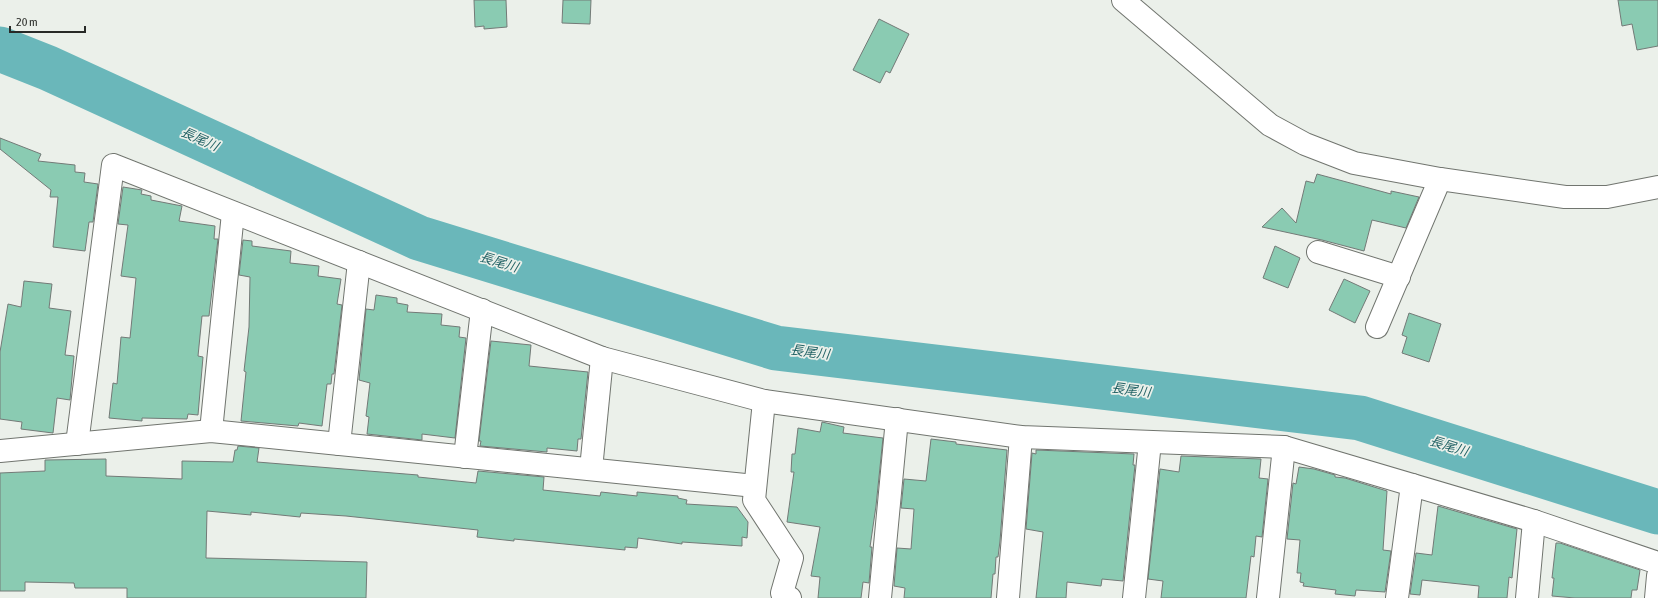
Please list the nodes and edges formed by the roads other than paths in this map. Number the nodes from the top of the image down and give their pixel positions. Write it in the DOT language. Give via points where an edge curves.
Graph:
graph roads {
  1 [pos="1123,0"];
  2 [pos="1440,179"];
  3 [pos="1658,187"];
  4 [pos="233,212"];
  5 [pos="1318,252"];
  6 [pos="359,262"];
  7 [pos="1399,277"];
  8 [pos="482,310"];
  9 [pos="1377,327"];
  10 [pos="602,358"];
  11 [pos="764,401"];
  12 [pos="897,419"];
  13 [pos="211,431"];
  14 [pos="1021,437"];
  15 [pos="1150,442"];
  16 [pos="77,444"];
  17 [pos="340,444"];
  18 [pos="1284,447"];
  19 [pos="0,451"];
  20 [pos="465,457"];
  21 [pos="591,469"];
  22 [pos="1412,485"];
  23 [pos="755,486"];
  24 [pos="1534,521"];
  25 [pos="1658,563"];
  26 [pos="1658,576"];
  27 [pos="784,596"];
  28 [pos="880,598"];
  29 [pos="1008,598"];
  30 [pos="1134,598"];
  31 [pos="1268,598"];
  32 [pos="1397,598"];
  33 [pos="1526,598"];
  34 [pos="1656,598"];
  1 -- 2 [label="street" via="1270,124 1305,144 1354,163"];
  2 -- 3 [label="street" via="1565,197 1608,197"];
  2 -- 7 [label="street"];
  4 -- 6 [label="street"];
  4 -- 13 [label="street"];
  4 -- 16 [label="street" via="113,165"];
  5 -- 7 [label="street"];
  6 -- 8 [label="street"];
  6 -- 17 [label="street"];
  7 -- 9 [label="street"];
  8 -- 10 [label="street"];
  8 -- 20 [label="street"];
  10 -- 11 [label="street"];
  10 -- 21 [label="street"];
  11 -- 12 [label="street"];
  11 -- 23 [label="street"];
  12 -- 14 [label="street"];
  12 -- 28 [label="street"];
  13 -- 16 [label="street"];
  13 -- 17 [label="street"];
  14 -- 15 [label="street"];
  14 -- 29 [label="street"];
  15 -- 18 [label="street"];
  15 -- 30 [label="street"];
  16 -- 19 [label="street"];
  17 -- 20 [label="street"];
  18 -- 22 [label="street"];
  18 -- 31 [label="street"];
  20 -- 21 [label="street"];
  21 -- 23 [label="street"];
  22 -- 24 [label="street"];
  22 -- 32 [label="street"];
  23 -- 27 [label="street" via="754,500 792,558"];
  24 -- 25 [label="street"];
  24 -- 33 [label="street"];
  26 -- 34 [label="street"];
}
